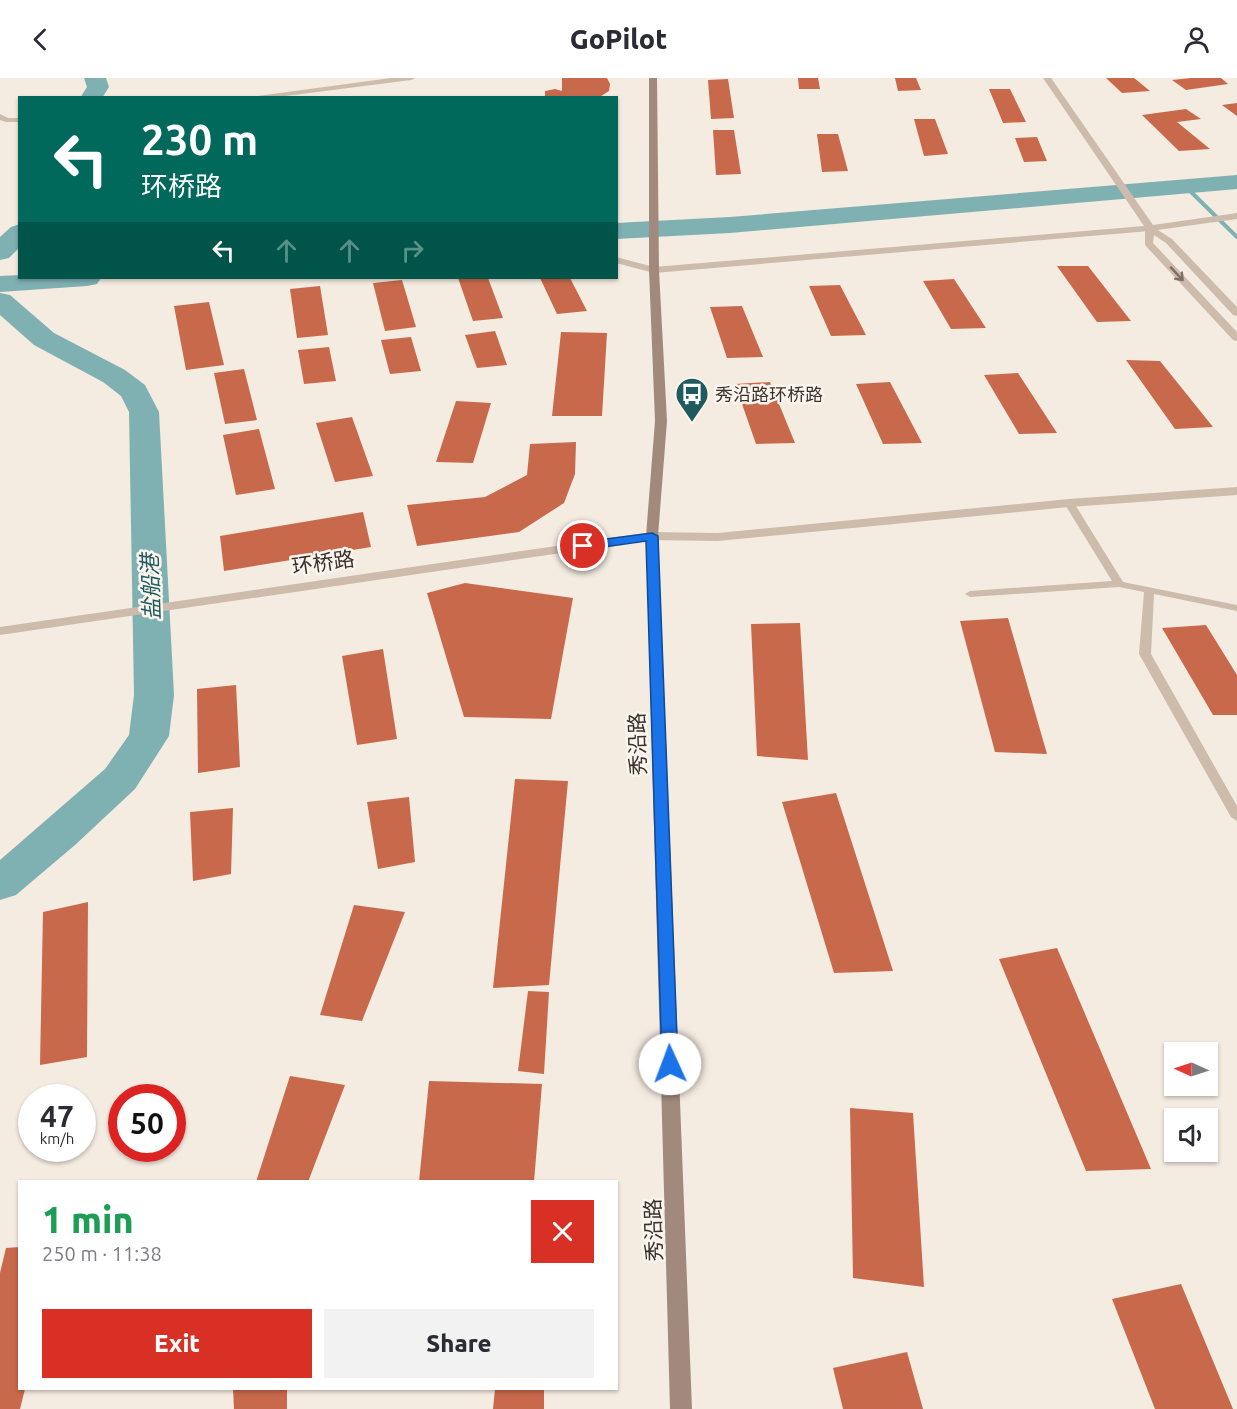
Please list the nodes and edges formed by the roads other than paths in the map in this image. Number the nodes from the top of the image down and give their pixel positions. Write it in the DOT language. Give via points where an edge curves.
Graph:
graph roads {
  1 [pos="344,78"];
  2 [pos="411,78"];
  3 [pos="653,78"];
  4 [pos="1047,78"];
  5 [pos="352,89"];
  6 [pos="270,96"];
  7 [pos="0,116"];
  8 [pos="18,120"];
  9 [pos="1237,216"];
  10 [pos="1150,228"];
  11 [pos="618,261"];
  12 [pos="654,270"];
  13 [pos="1237,313"];
  14 [pos="1237,338"];
  15 [pos="1237,491"];
  16 [pos="1069,503"];
  17 [pos="652,536"];
  18 [pos="1119,584"];
  19 [pos="1149,591"];
  20 [pos="970,594"];
  21 [pos="1237,608"];
  22 [pos="0,631"];
  23 [pos="1237,816"];
  24 [pos="681,1409"];
  1 -- 5 [label="street"];
  2 -- 5 [label="street"];
  3 -- 12 [label="main road, 秀沿路"];
  4 -- 10 [label="street"];
  5 -- 6 [label="street"];
  7 -- 8 [label="street"];
  9 -- 10 [label="street"];
  10 -- 12 [label="street"];
  10 -- 13 [label="street" via="1168,241"];
  10 -- 14 [label="street, one-way" via="1148,243"];
  11 -- 12 [label="street"];
  12 -- 17 [label="main road, 秀沿路" via="661,421"];
  15 -- 16 [label="street, 环桥路"];
  16 -- 17 [label="street, 环桥路" via="718,537"];
  16 -- 18 [label="lane"];
  17 -- 22 [label="street, 环桥路"];
  17 -- 24 [label="main road, 秀沿路"];
  18 -- 19 [label="lane"];
  18 -- 20 [label="lane"];
  19 -- 21 [label="lane"];
  19 -- 23 [label="lane" via="1145,654"];
}
